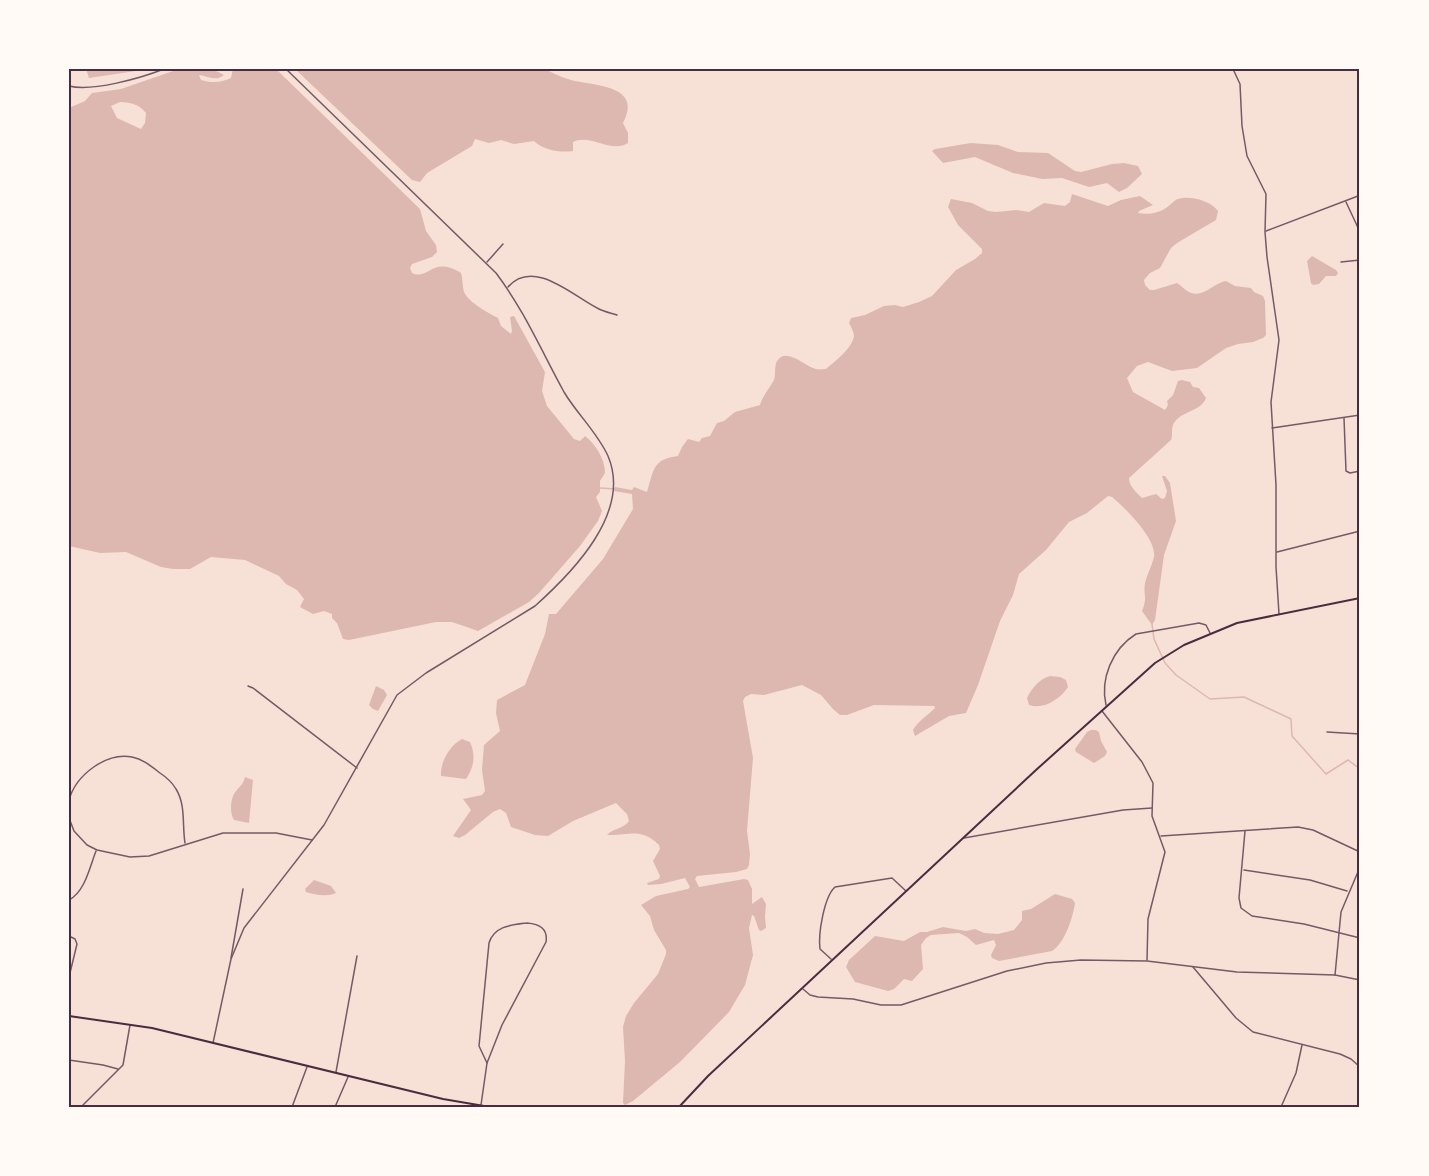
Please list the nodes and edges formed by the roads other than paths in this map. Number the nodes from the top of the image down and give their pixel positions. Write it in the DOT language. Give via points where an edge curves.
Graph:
graph roads {
  1 [pos="164,69"];
  2 [pos="286,69"];
  3 [pos="1233,69"];
  4 [pos="69,86"];
  5 [pos="1358,196"];
  6 [pos="1346,201"];
  7 [pos="1265,232"];
  8 [pos="1360,232"];
  9 [pos="503,244"];
  10 [pos="1360,260"];
  11 [pos="1341,262"];
  12 [pos="486,263"];
  13 [pos="507,288"];
  14 [pos="617,315"];
  15 [pos="1360,414"];
  16 [pos="1344,417"];
  17 [pos="1272,428"];
  18 [pos="1360,471"];
  19 [pos="1360,531"];
  20 [pos="1276,552"];
  21 [pos="1360,598"];
  22 [pos="1279,615"];
  23 [pos="1210,633"];
  24 [pos="248,686"];
  25 [pos="1106,706"];
  26 [pos="1101,710"];
  27 [pos="1327,732"];
  28 [pos="1360,734"];
  29 [pos="357,768"];
  30 [pos="69,800"];
  31 [pos="1152,808"];
  32 [pos="69,818"];
  33 [pos="1245,830"];
  34 [pos="1160,836"];
  35 [pos="963,838"];
  36 [pos="313,840"];
  37 [pos="185,844"];
  38 [pos="96,850"];
  39 [pos="1360,852"];
  40 [pos="1360,867"];
  41 [pos="1243,870"];
  42 [pos="243,889"];
  43 [pos="907,891"];
  44 [pos="1348,892"];
  45 [pos="69,900"];
  46 [pos="1339,933"];
  47 [pos="69,936"];
  48 [pos="1360,938"];
  49 [pos="357,956"];
  50 [pos="231,959"];
  51 [pos="832,961"];
  52 [pos="1147,961"];
  53 [pos="1192,965"];
  54 [pos="1335,975"];
  55 [pos="69,977"];
  56 [pos="1360,980"];
  57 [pos="802,988"];
  58 [pos="69,1016"];
  59 [pos="130,1024"];
  60 [pos="213,1044"];
  61 [pos="1302,1044"];
  62 [pos="69,1060"];
  63 [pos="487,1063"];
  64 [pos="307,1066"];
  65 [pos="1360,1067"];
  66 [pos="118,1070"];
  67 [pos="336,1073"];
  68 [pos="348,1076"];
  69 [pos="83,1105"];
  70 [pos="474,1106"];
  71 [pos="481,1106"];
  72 [pos="292,1107"];
  73 [pos="335,1107"];
  74 [pos="490,1107"];
  75 [pos="680,1107"];
  76 [pos="1281,1107"];
  1 -- 4 [label="street" via="107,84"];
  2 -- 12 [label="street"];
  3 -- 7 [label="street" via="1240,84 1242,126 1251,167 1266,195"];
  5 -- 6 [label="street"];
  6 -- 7 [label="street"];
  6 -- 8 [label="street"];
  7 -- 17 [label="street" via="1280,345 1272,387"];
  9 -- 12 [label="street"];
  10 -- 11 [label="street"];
  12 -- 13 [label="street"];
  13 -- 14 [label="street" via="518,280 544,278"];
  13 -- 29 [label="street" via="568,398 603,447 614,486 610,508 585,552 535,606 397,695"];
  15 -- 16 [label="street"];
  16 -- 17 [label="street"];
  16 -- 18 [label="street" via="1347,472"];
  17 -- 20 [label="street"];
  19 -- 20 [label="street"];
  20 -- 22 [label="street"];
  21 -- 22 [label="main road"];
  22 -- 23 [label="main road"];
  23 -- 25 [label="main road" via="1165,656"];
  23 -- 25 [label="street" via="1206,625 1199,623 1131,637 1110,663 1104,683"];
  24 -- 29 [label="street"];
  25 -- 26 [label="main road"];
  26 -- 31 [label="street" via="1150,775 1154,788"];
  26 -- 35 [label="main road"];
  27 -- 28 [label="street"];
  29 -- 36 [label="street"];
  30 -- 37 [label="street" via="76,784 98,764 120,756 138,758 170,780 177,790 183,807"];
  31 -- 34 [label="street"];
  31 -- 35 [label="street"];
  32 -- 38 [label="street" via="78,836"];
  33 -- 34 [label="street"];
  33 -- 39 [label="street" via="1306,828"];
  33 -- 41 [label="street"];
  34 -- 52 [label="street" via="1165,856 1148,919"];
  35 -- 43 [label="main road"];
  36 -- 37 [label="street" via="276,833 228,833"];
  36 -- 50 [label="street" via="250,918"];
  37 -- 38 [label="street" via="140,857"];
  38 -- 45 [label="street" via="80,890"];
  40 -- 44 [label="street"];
  41 -- 44 [label="street" via="1310,880"];
  41 -- 46 [label="street" via="1239,903 1248,914"];
  42 -- 50 [label="street"];
  43 -- 51 [label="main road"];
  43 -- 51 [label="street" via="892,878 835,887 827,900 820,946"];
  44 -- 46 [label="street"];
  46 -- 48 [label="street"];
  46 -- 54 [label="street"];
  47 -- 55 [label="street" via="77,944"];
  49 -- 67 [label="street"];
  50 -- 60 [label="street"];
  51 -- 57 [label="main road"];
  52 -- 53 [label="street"];
  52 -- 57 [label="street" via="1046,963 1007,971 901,1005 818,997"];
  53 -- 54 [label="street" via="1256,973"];
  53 -- 61 [label="street" via="1247,1029"];
  54 -- 56 [label="street"];
  57 -- 75 [label="main road"];
  58 -- 59 [label="main road"];
  59 -- 60 [label="main road"];
  59 -- 66 [label="street" via="125,1059"];
  60 -- 64 [label="main road"];
  61 -- 65 [label="street" via="1340,1053"];
  61 -- 76 [label="street" via="1296,1073"];
  62 -- 66 [label="street"];
  63 -- 63 [label="street" via="502,1025 546,942 546,932 538,924 506,927 491,938 480,1046"];
  63 -- 71 [label="street"];
  64 -- 67 [label="main road"];
  64 -- 72 [label="street"];
  66 -- 69 [label="street"];
  67 -- 68 [label="main road"];
  68 -- 70 [label="main road"];
  68 -- 73 [label="street"];
  70 -- 71 [label="main road"];
  71 -- 74 [label="main road"];
}
